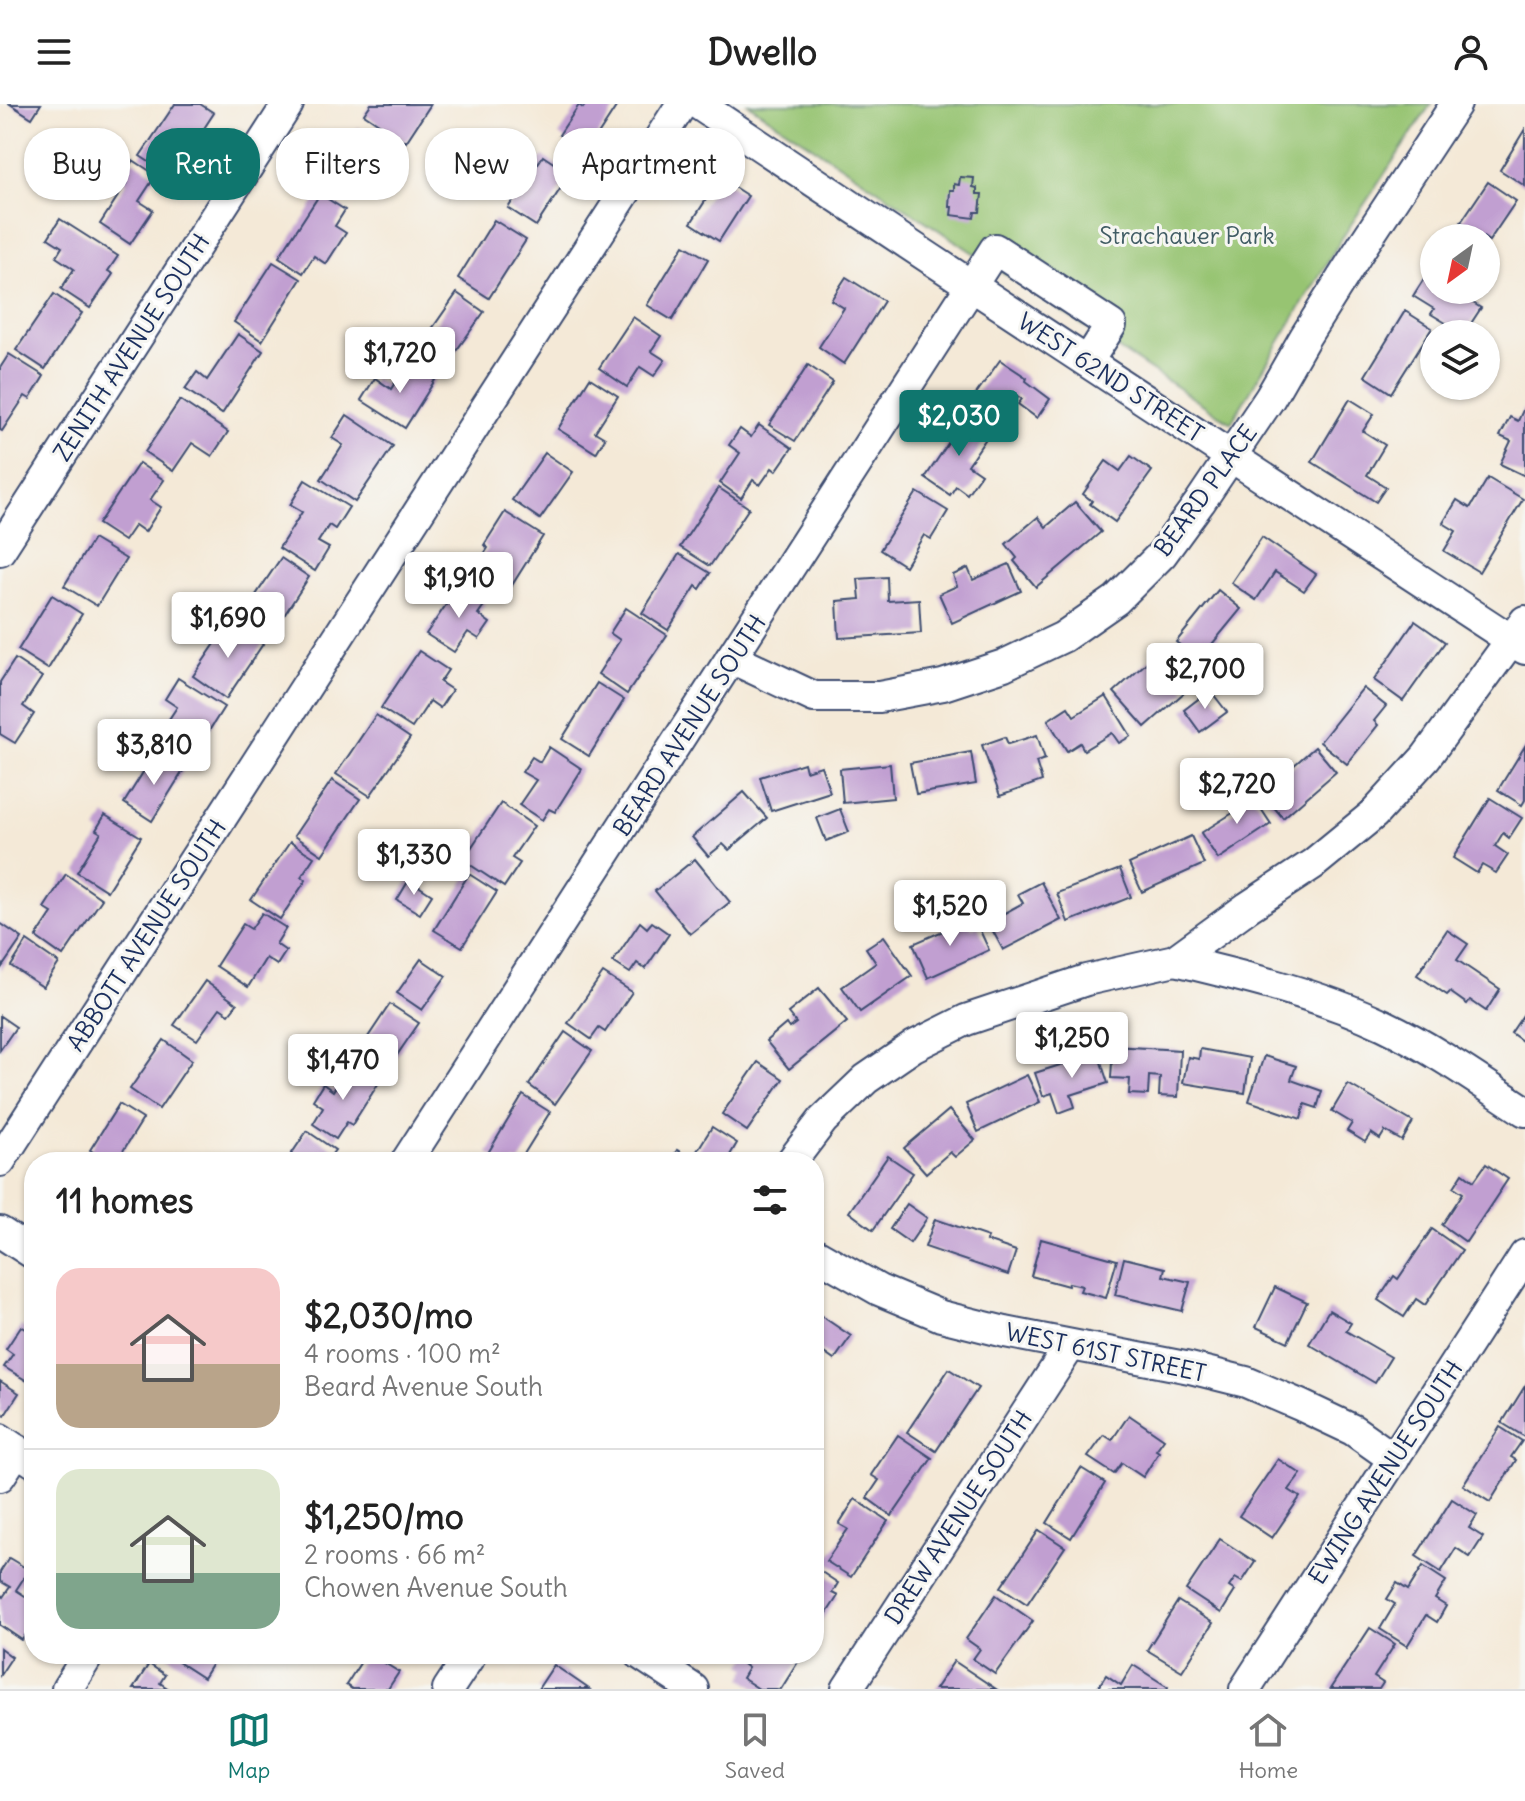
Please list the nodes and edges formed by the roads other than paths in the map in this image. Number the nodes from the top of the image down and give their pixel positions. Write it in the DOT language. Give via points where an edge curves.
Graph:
graph roads {
  1 [pos="288,104"];
  2 [pos="682,104"];
  3 [pos="698,104"];
  4 [pos="1456,104"];
  5 [pos="971,287"];
  6 [pos="1088,361"];
  7 [pos="1231,455"];
  8 [pos="0,550"];
  9 [pos="1520,637"];
  10 [pos="731,658"];
  11 [pos="1175,960"];
  12 [pos="1525,1111"];
  13 [pos="412,1152"];
  14 [pos="799,1152"];
  15 [pos="0,1161"];
  16 [pos="0,1232"];
  17 [pos="24,1248"];
  18 [pos="1525,1255"];
  19 [pos="824,1259"];
  20 [pos="1070,1346"];
  21 [pos="17,1451"];
  22 [pos="1394,1459"];
  23 [pos="0,1476"];
  24 [pos="83,1664"];
  25 [pos="464,1664"];
  26 [pos="655,1664"];
  27 [pos="67,1689"];
  28 [pos="448,1689"];
  29 [pos="693,1689"];
  30 [pos="847,1689"];
  31 [pos="1245,1689"];
  1 -- 8 [label="street, ZENITH AVENUE SOUTH"];
  2 -- 15 [label="street, ABBOTT AVENUE SOUTH"];
  3 -- 5 [label="street, WEST 62ND STREET"];
  4 -- 7 [label="street, BEARD PLACE"];
  5 -- 6 [label="street, WEST 62ND STREET"];
  5 -- 6 [label="street, BEARD AVENUE SOUTH" via="995,249 1111,325"];
  5 -- 10 [label="street, BEARD AVENUE SOUTH"];
  6 -- 7 [label="street, WEST 62ND STREET"];
  7 -- 9 [label="street, WEST 62ND STREET"];
  7 -- 10 [label="street, BEARD PLACE" via="1162,554 1116,600 1063,637 1004,665 943,685 879,697 814,697"];
  9 -- 11 [label="street" via="1374,814 1313,864"];
  10 -- 13 [label="street, BEARD AVENUE SOUTH"];
  11 -- 12 [label="street" via="1324,1001 1385,1025"];
  11 -- 14 [label="street" via="1086,980 966,1020 914,1046 866,1079"];
  16 -- 17 [label="street"];
  18 -- 22 [label="street, EWING AVENUE SOUTH"];
  19 -- 20 [label="street, WEST 61ST STREET" via="941,1316"];
  20 -- 22 [label="street, WEST 61ST STREET" via="1246,1382 1353,1430"];
  20 -- 30 [label="street, DREW AVENUE SOUTH"];
  21 -- 23 [label="street"];
  22 -- 31 [label="street, EWING AVENUE SOUTH"];
  24 -- 27 [label="street"];
  25 -- 28 [label="street"];
  26 -- 29 [label="street"];
}
